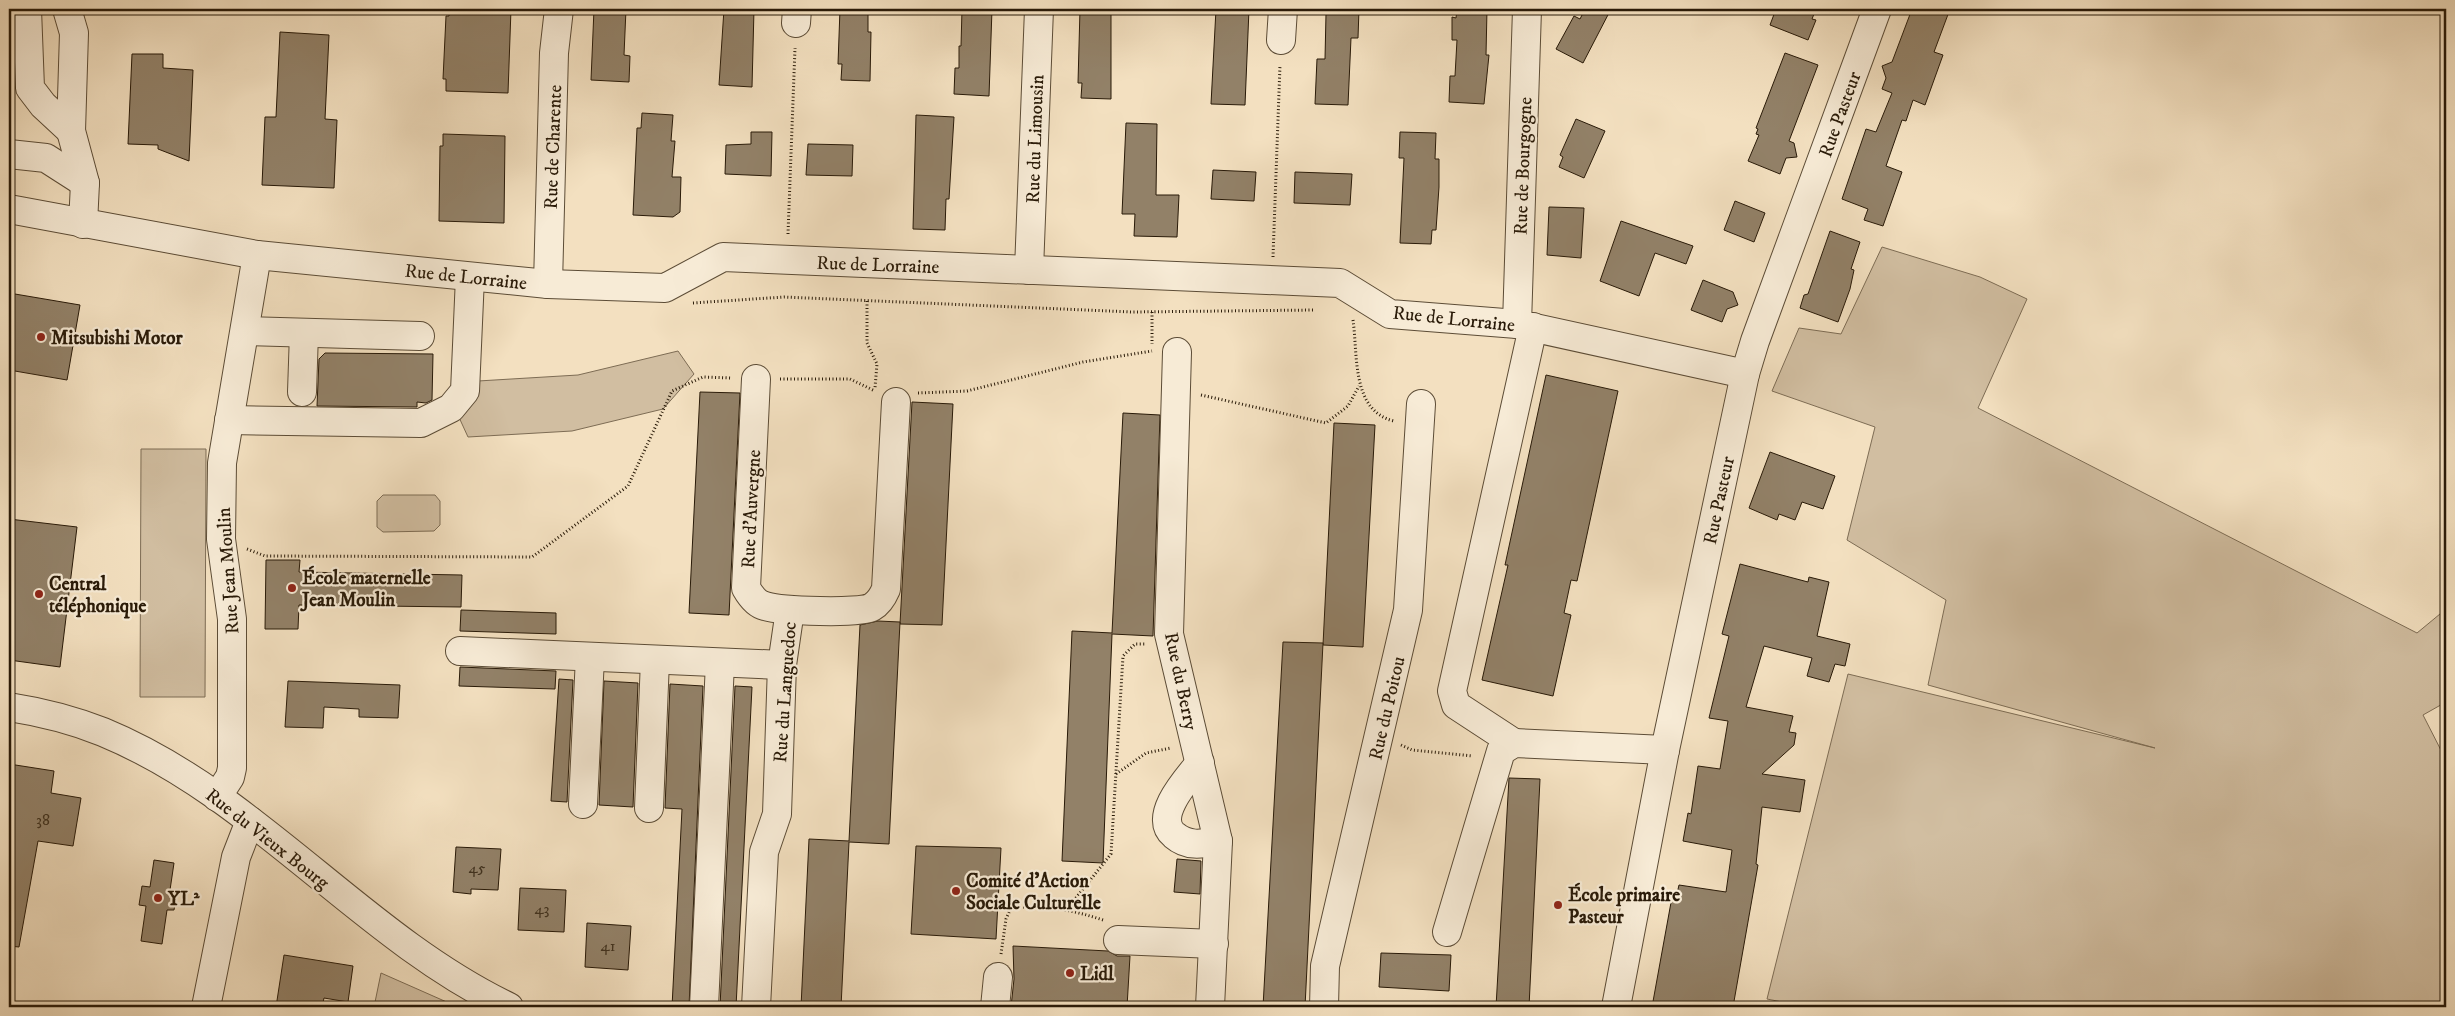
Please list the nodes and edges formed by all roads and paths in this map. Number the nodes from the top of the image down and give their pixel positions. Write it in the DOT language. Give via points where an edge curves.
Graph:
graph roads {
  1 [pos="27,9"];
  2 [pos="67,9"];
  3 [pos="559,9"];
  4 [pos="1038,9"];
  5 [pos="1283,9"];
  6 [pos="1527,9"];
  7 [pos="1878,9"];
  8 [pos="797,16"];
  9 [pos="1281,40"];
  10 [pos="71,131"];
  11 [pos="9,154"];
  12 [pos="46,158"];
  13 [pos="85,183"];
  14 [pos="9,209"];
  15 [pos="84,224"];
  16 [pos="257,255"];
  17 [pos="787,260"];
  18 [pos="1029,270"];
  19 [pos="470,277"];
  20 [pos="1272,281"];
  21 [pos="548,284"];
  22 [pos="665,288"];
  23 [pos="867,301"];
  24 [pos="1324,310"];
  25 [pos="1352,314"];
  26 [pos="1525,325"];
  27 [pos="245,332"];
  28 [pos="304,333"];
  29 [pos="420,336"];
  30 [pos="1165,352"];
  31 [pos="1745,374"];
  32 [pos="756,378"];
  33 [pos="1360,386"];
  34 [pos="1176,391"];
  35 [pos="302,392"];
  36 [pos="886,396"];
  37 [pos="1421,404"];
  38 [pos="229,420"];
  39 [pos="221,539"];
  40 [pos="790,610"];
  41 [pos="1171,641"];
  42 [pos="460,651"];
  43 [pos="590,657"];
  44 [pos="655,660"];
  45 [pos="720,663"];
  46 [pos="782,665"];
  47 [pos="9,707"];
  48 [pos="1379,735"];
  49 [pos="1665,750"];
  50 [pos="1507,751"];
  51 [pos="1197,753"];
  52 [pos="1116,774"];
  53 [pos="217,797"];
  54 [pos="582,804"];
  55 [pos="649,808"];
  56 [pos="250,821"];
  57 [pos="1218,841"];
  58 [pos="1067,909"];
  59 [pos="1447,932"];
  60 [pos="1118,940"];
  61 [pos="1214,944"];
  62 [pos="998,977"];
  63 [pos="206,1007"];
  64 [pos="509,1007"];
  65 [pos="704,1007"];
  66 [pos="756,1007"];
  67 [pos="995,1007"];
  68 [pos="1210,1007"];
  69 [pos="1324,1007"];
  70 [pos="1616,1007"];
  1 -- 10 [label="street" via="30,88"];
  2 -- 10 [label="street" via="74,33"];
  3 -- 21 [label="street, Rue de Charente" via="554,53"];
  4 -- 18 [label="street, Rue du Limousin"];
  5 -- 9 [label="street"];
  6 -- 26 [label="street, Rue de Bourgogne"];
  7 -- 31 [label="street, Rue Pasteur"];
  8 -- 17 [label="path"];
  9 -- 20 [label="path"];
  10 -- 12 [label="street" via="61,152"];
  10 -- 13 [label="street"];
  11 -- 12 [label="street"];
  12 -- 13 [label="street"];
  13 -- 15 [label="street"];
  14 -- 15 [label="street, Rue de Lorraine"];
  15 -- 16 [label="street, Rue de Lorraine"];
  16 -- 19 [label="street, Rue de Lorraine"];
  16 -- 27 [label="street, Rue Jean Moulin"];
  17 -- 18 [label="street, Rue de Lorraine"];
  17 -- 22 [label="street, Rue de Lorraine" via="723,257"];
  18 -- 20 [label="street, Rue de Lorraine"];
  19 -- 21 [label="street, Rue de Lorraine"];
  19 -- 38 [label="street" via="465,392 451,408 422,423"];
  20 -- 26 [label="street, Rue de Lorraine" via="1340,283 1390,314"];
  21 -- 22 [label="street, Rue de Lorraine"];
  22 -- 23 [label="path" via="689,303 784,297"];
  23 -- 24 [label="path" via="1132,312"];
  23 -- 36 [label="path" via="867,343"];
  25 -- 33 [label="path"];
  26 -- 31 [label="street, Rue de Lorraine"];
  26 -- 50 [label="street, Rue de Bourgogne" via="1452,691 1456,705"];
  27 -- 28 [label="street"];
  27 -- 38 [label="street, Rue Jean Moulin"];
  28 -- 29 [label="street"];
  28 -- 35 [label="street"];
  30 -- 34 [label="street, Rue du Berry"];
  30 -- 36 [label="path" via="1083,362 967,391"];
  31 -- 49 [label="street, Rue Pasteur"];
  32 -- 36 [label="path" via="850,379"];
  32 -- 39 [label="path" via="703,377 672,392 628,486 532,557 265,556"];
  32 -- 40 [label="street, Rue d'Auvergne" via="746,588 751,597 764,606"];
  33 -- 34 [label="path" via="1348,406 1326,423"];
  33 -- 37 [label="path" via="1371,410 1393,422"];
  34 -- 41 [label="street, Rue du Berry"];
  36 -- 40 [label="street, Rue du Languedoc" via="886,589 872,608 858,611"];
  37 -- 48 [label="street, Rue du Poitou" via="1408,610"];
  38 -- 39 [label="street, Rue Jean Moulin" via="222,463"];
  39 -- 53 [label="street, Rue Jean Moulin" via="232,619 232,768"];
  40 -- 46 [label="street, Rue du Languedoc"];
  41 -- 51 [label="street, Rue du Berry"];
  41 -- 52 [label="path" via="1135,644 1123,656"];
  42 -- 43 [label="street"];
  43 -- 44 [label="street"];
  43 -- 54 [label="street"];
  44 -- 45 [label="street"];
  44 -- 55 [label="street"];
  45 -- 46 [label="street"];
  45 -- 65 [label="street"];
  46 -- 66 [label="street, Rue du Languedoc" via="777,814 764,852"];
  47 -- 53 [label="street, Rue du Vieux Bourg" via="47,713 103,732 140,749"];
  48 -- 50 [label="path" via="1412,750"];
  48 -- 69 [label="street, Rue du Poitou" via="1325,966"];
  49 -- 50 [label="street"];
  49 -- 70 [label="street, Rue Pasteur"];
  50 -- 59 [label="street"];
  51 -- 52 [label="path" via="1146,753"];
  51 -- 57 [label="street, Rue du Berry"];
  51 -- 57 [label="street" via="1166,820 1168,829 1196,845"];
  52 -- 58 [label="path" via="1111,854"];
  53 -- 56 [label="street, Rue du Vieux Bourg"];
  56 -- 63 [label="street" via="236,858"];
  56 -- 64 [label="street, Rue du Vieux Bourg" via="393,936 441,969"];
  57 -- 61 [label="street, Rue du Berry"];
  58 -- 60 [label="path" via="1110,922"];
  58 -- 62 [label="path" via="1011,908 1006,919"];
  60 -- 61 [label="street"];
  61 -- 68 [label="street, Rue du Berry"];
  62 -- 67 [label="street"];
}
